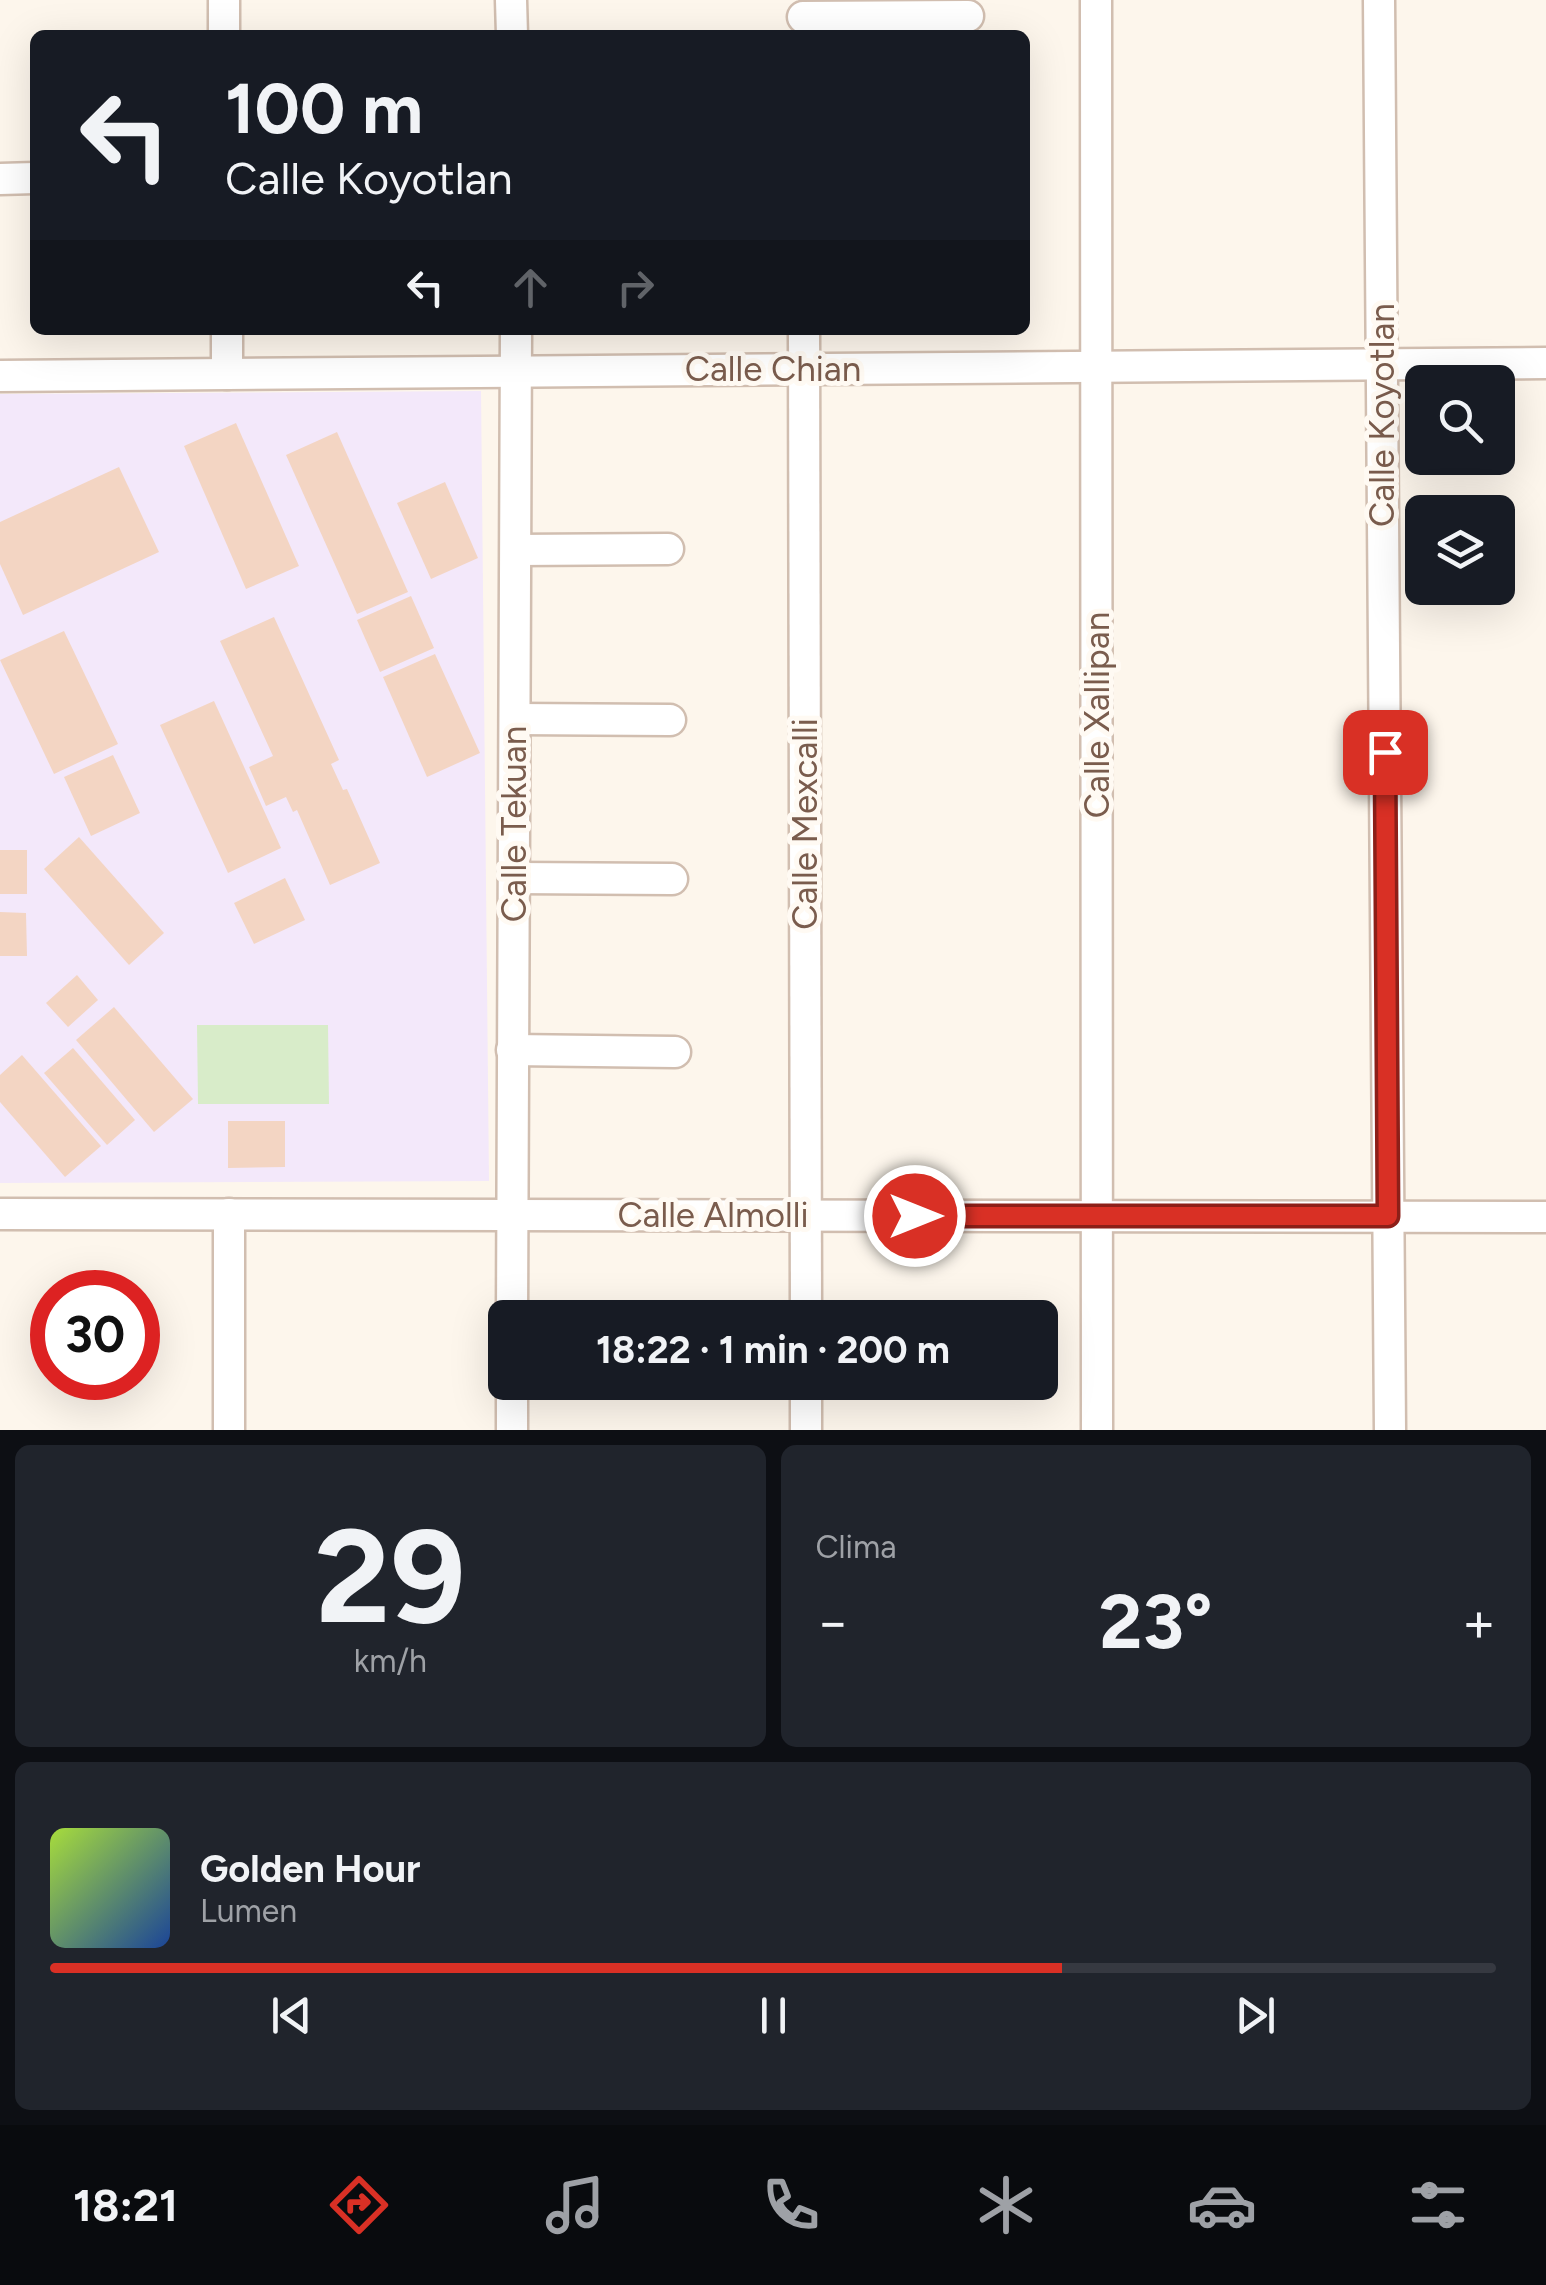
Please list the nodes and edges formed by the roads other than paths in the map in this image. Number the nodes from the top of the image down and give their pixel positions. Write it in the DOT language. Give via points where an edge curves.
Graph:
graph roads {
  1 [pos="224,0"];
  2 [pos="511,0"];
  3 [pos="1096,0"];
  4 [pos="1379,0"];
  5 [pos="968,16"];
  6 [pos="803,17"];
  7 [pos="224,30"];
  8 [pos="512,30"];
  9 [pos="0,178"];
  10 [pos="30,178"];
  11 [pos="227,335"];
  12 [pos="516,335"];
  13 [pos="804,335"];
  14 [pos="1546,363"];
  15 [pos="1382,364"];
  16 [pos="1096,367"];
  17 [pos="804,369"];
  18 [pos="517,371"];
  19 [pos="227,374"];
  20 [pos="0,376"];
  21 [pos="668,549"];
  22 [pos="516,550"];
  23 [pos="515,720"];
  24 [pos="670,720"];
  25 [pos="514,878"];
  26 [pos="672,880"];
  27 [pos="512,1050"];
  28 [pos="675,1052"];
  29 [pos="0,1214"];
  30 [pos="229,1214"];
  31 [pos="511,1215"];
  32 [pos="806,1215"];
  33 [pos="1097,1216"];
  34 [pos="1388,1216"];
  35 [pos="1546,1216"];
  36 [pos="512,1300"];
  37 [pos="806,1300"];
  38 [pos="512,1400"];
  39 [pos="806,1400"];
  40 [pos="229,1430"];
  41 [pos="512,1430"];
  42 [pos="806,1430"];
  43 [pos="1097,1430"];
  44 [pos="1390,1430"];
  1 -- 7 [label="street"];
  2 -- 8 [label="street"];
  3 -- 16 [label="street, Calle Xallipan"];
  4 -- 15 [label="street, Calle Koyotlan"];
  5 -- 6 [label="street"];
  9 -- 10 [label="street"];
  11 -- 19 [label="street"];
  12 -- 18 [label="street, Calle Tekuan"];
  13 -- 17 [label="street, Calle Mexcalli"];
  14 -- 15 [label="street, Calle Chian"];
  15 -- 16 [label="street, Calle Chian"];
  15 -- 34 [label="street, Calle Koyotlan"];
  16 -- 17 [label="street, Calle Chian"];
  16 -- 33 [label="street, Calle Xallipan"];
  17 -- 18 [label="street, Calle Chian"];
  17 -- 32 [label="street, Calle Mexcalli"];
  18 -- 19 [label="street, Calle Chian"];
  18 -- 22 [label="street, Calle Tekuan"];
  19 -- 20 [label="street, Calle Chian"];
  21 -- 22 [label="street"];
  22 -- 23 [label="street, Calle Tekuan"];
  23 -- 24 [label="street"];
  23 -- 25 [label="street, Calle Tekuan"];
  25 -- 26 [label="street"];
  25 -- 27 [label="street, Calle Tekuan"];
  27 -- 28 [label="street"];
  27 -- 31 [label="street, Calle Tekuan"];
  29 -- 30 [label="street, Calle Almolli"];
  30 -- 31 [label="street, Calle Almolli"];
  30 -- 40 [label="street"];
  31 -- 32 [label="street, Calle Almolli"];
  31 -- 36 [label="street, Calle Tekuan"];
  32 -- 33 [label="street, Calle Almolli"];
  32 -- 37 [label="street, Calle Mexcalli"];
  33 -- 34 [label="street, Calle Almolli"];
  33 -- 43 [label="street, Calle Xallipan"];
  34 -- 35 [label="street, Calle Almolli"];
  34 -- 44 [label="street, Calle Koyotlan"];
  38 -- 41 [label="street"];
  39 -- 42 [label="street"];
}
